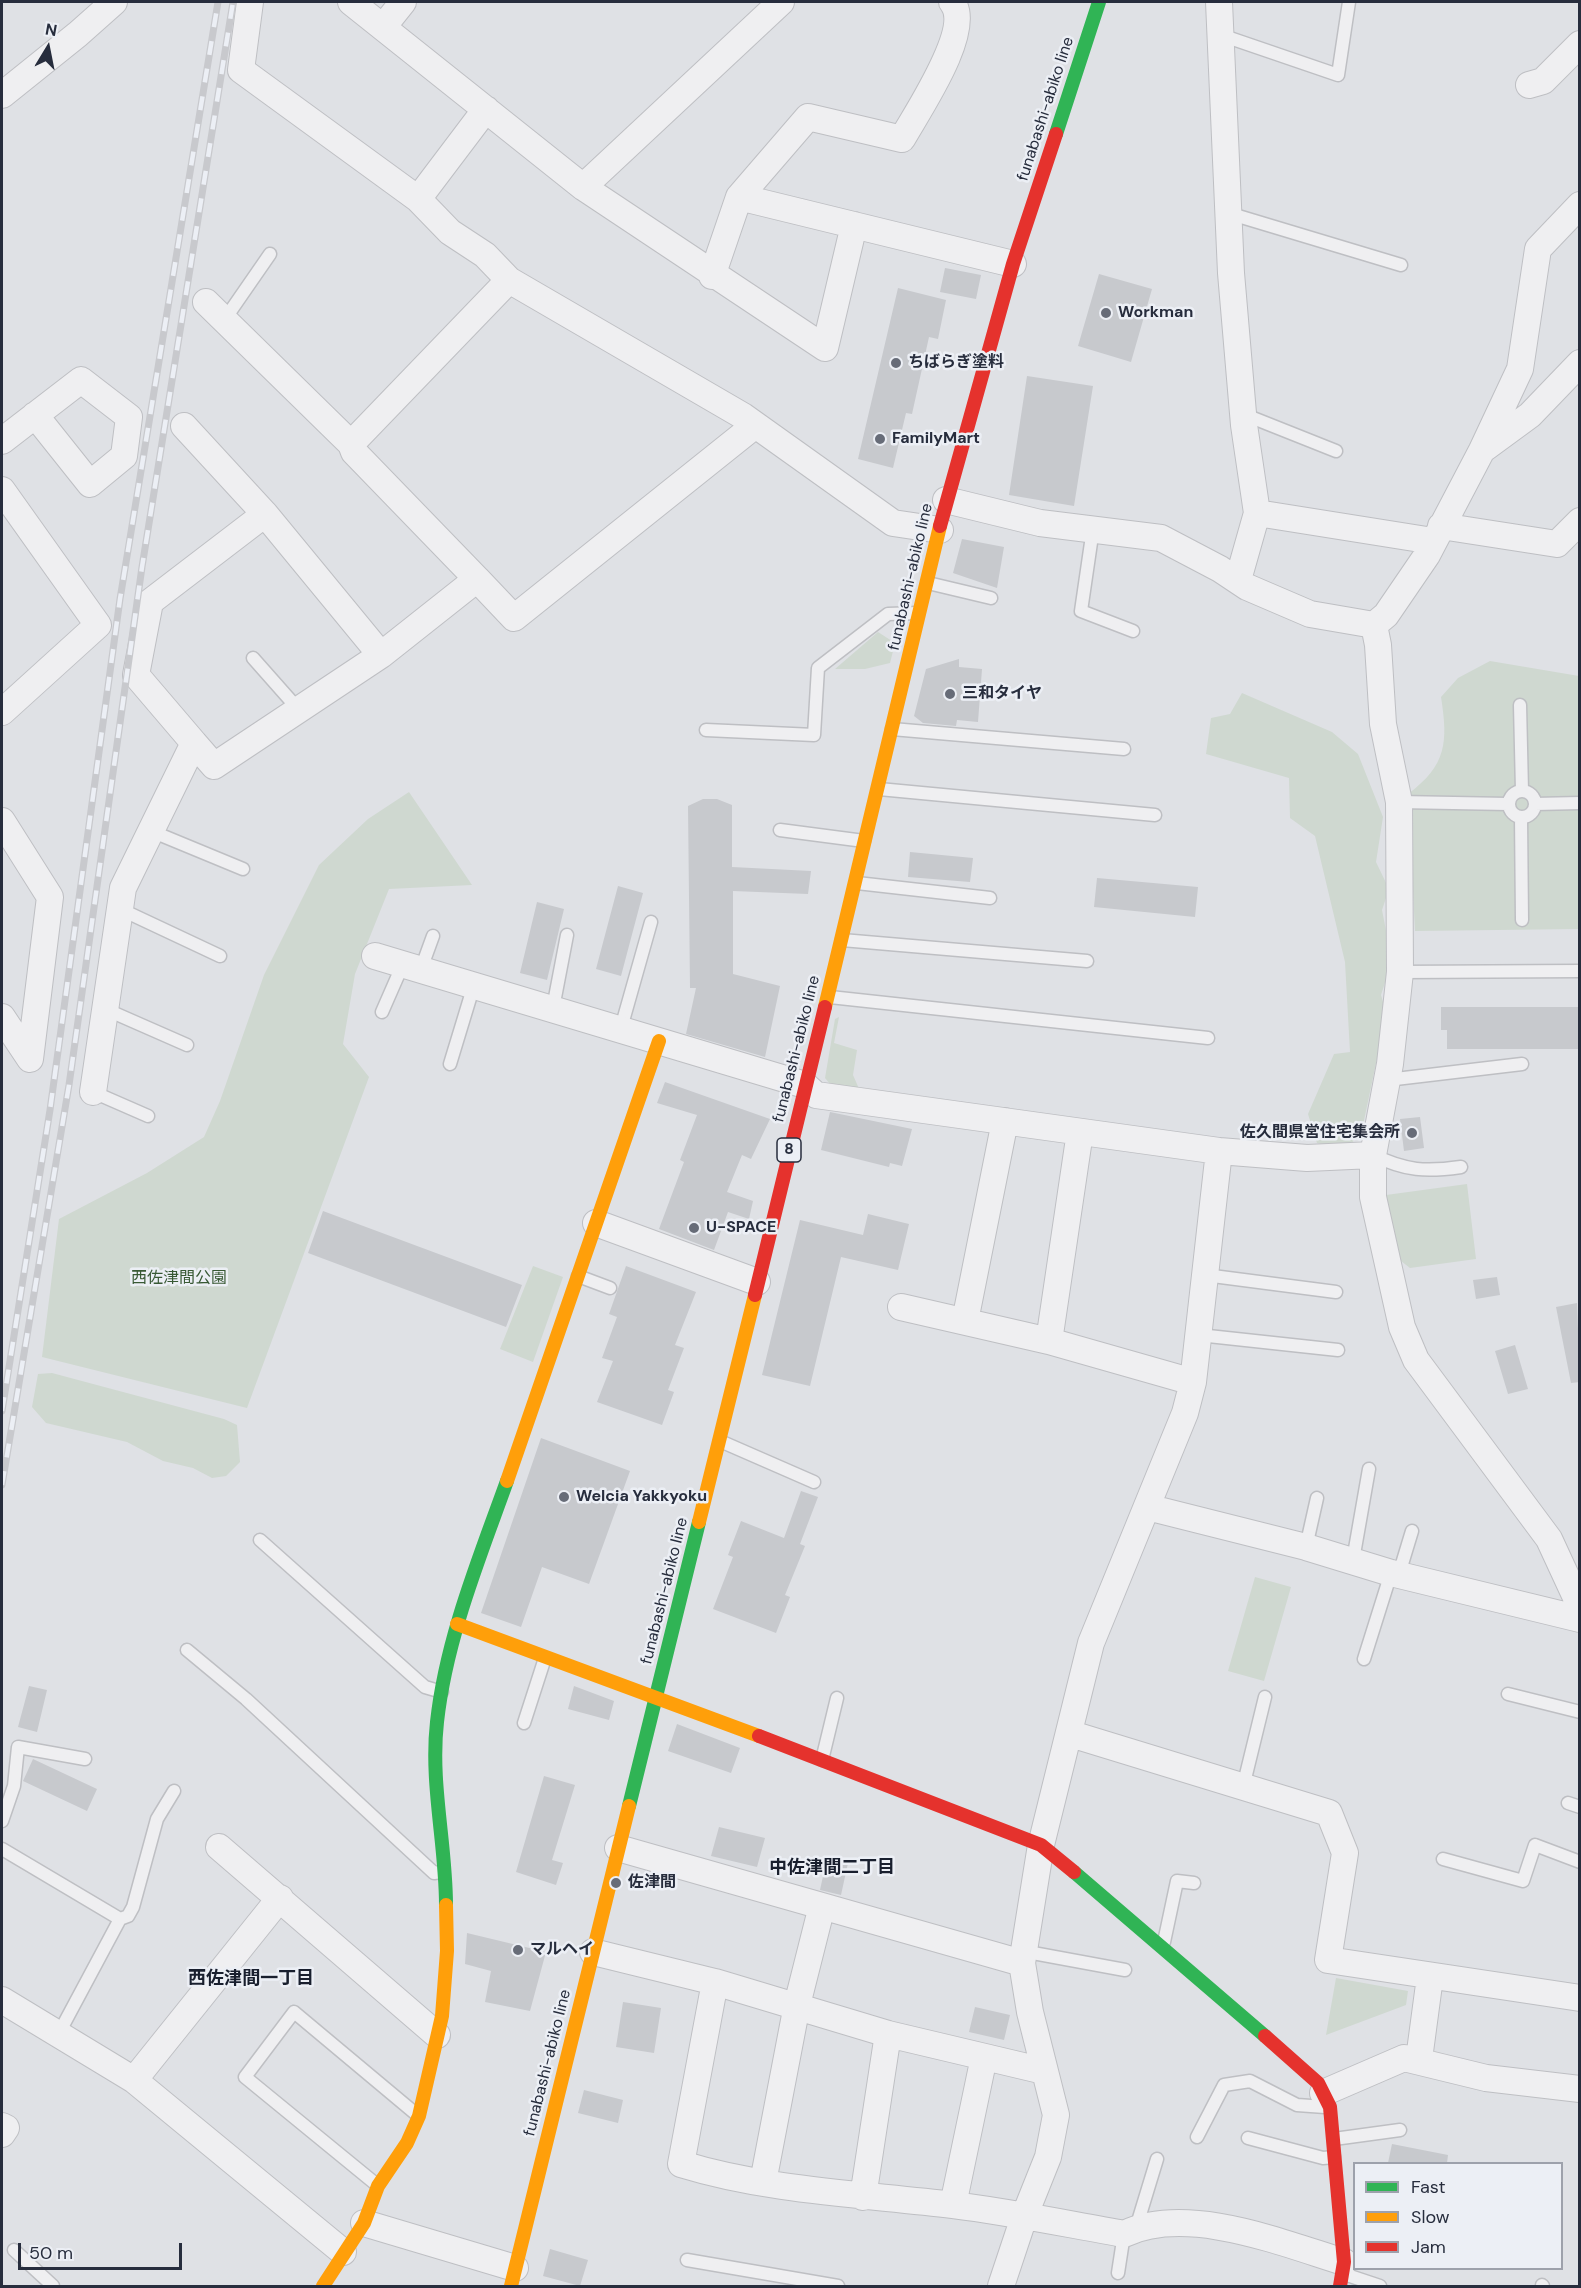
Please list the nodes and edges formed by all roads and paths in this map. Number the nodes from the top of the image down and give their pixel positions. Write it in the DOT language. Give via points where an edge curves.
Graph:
graph roads {
  1 [pos="114,2"];
  2 [pos="250,2"];
  3 [pos="351,2"];
  4 [pos="403,2"];
  5 [pos="781,2"];
  6 [pos="952,2"];
  7 [pos="1099,2"];
  8 [pos="1219,2"];
  9 [pos="1349,2"];
  10 [pos="383,27"];
  11 [pos="1221,35"];
  12 [pos="1580,44"];
  13 [pos="1529,85"];
  14 [pos="2,95"];
  15 [pos="486,109"];
  16 [pos="583,187"];
  17 [pos="739,197"];
  18 [pos="418,200"];
  19 [pos="1580,205"];
  20 [pos="1228,213"];
  21 [pos="854,225"];
  22 [pos="270,254"];
  23 [pos="1013,264"];
  24 [pos="1401,265"];
  25 [pos="712,276"];
  26 [pos="510,280"];
  27 [pos="206,302"];
  28 [pos="225,319"];
  29 [pos="1580,363"];
  30 [pos="1243,414"];
  31 [pos="35,415"];
  32 [pos="184,426"];
  33 [pos="754,426"];
  34 [pos="2,441"];
  35 [pos="351,444"];
  36 [pos="1482,450"];
  37 [pos="1336,451"];
  38 [pos="2,490"];
  39 [pos="946,500"];
  40 [pos="1257,513"];
  41 [pos="265,514"];
  42 [pos="1580,521"];
  43 [pos="1093,529"];
  44 [pos="940,530"];
  45 [pos="1437,534"];
  46 [pos="1568,546"];
  47 [pos="477,579"];
  48 [pos="1238,580"];
  49 [pos="927,582"];
  50 [pos="991,598"];
  51 [pos="919,613"];
  52 [pos="1374,625"];
  53 [pos="1132,631"];
  54 [pos="381,655"];
  55 [pos="253,657"];
  56 [pos="1520,705"];
  57 [pos="299,710"];
  58 [pos="2,712"];
  59 [pos="892,729"];
  60 [pos="706,730"];
  61 [pos="194,743"];
  62 [pos="1124,749"];
  63 [pos="878,789"];
  64 [pos="1521,791"];
  65 [pos="1399,802"];
  66 [pos="1580,803"];
  67 [pos="1509,804"];
  68 [pos="1534,804"];
  69 [pos="1155,815"];
  70 [pos="1521,817"];
  71 [pos="2,821"];
  72 [pos="780,830"];
  73 [pos="151,831"];
  74 [pos="866,841"];
  75 [pos="243,869"];
  76 [pos="856,883"];
  77 [pos="990,898"];
  78 [pos="120,909"];
  79 [pos="1522,920"];
  80 [pos="651,922"];
  81 [pos="567,935"];
  82 [pos="433,936"];
  83 [pos="841,940"];
  84 [pos="220,956"];
  85 [pos="375,956"];
  86 [pos="1087,961"];
  87 [pos="412,966"];
  88 [pos="1580,971"];
  89 [pos="1400,972"];
  90 [pos="474,985"];
  91 [pos="828,997"];
  92 [pos="553,1008"];
  93 [pos="105,1009"];
  94 [pos="382,1012"];
  95 [pos="2,1017"];
  96 [pos="621,1028"];
  97 [pos="1208,1038"];
  98 [pos="659,1041"];
  99 [pos="187,1045"];
  100 [pos="450,1064"];
  101 [pos="1522,1064"];
  102 [pos="1387,1080"];
  103 [pos="805,1085"];
  104 [pos="93,1092"];
  105 [pos="148,1116"];
  106 [pos="1005,1121"];
  107 [pos="1080,1132"];
  108 [pos="1219,1151"];
  109 [pos="1373,1155"];
  110 [pos="1461,1167"];
  111 [pos="596,1223"];
  112 [pos="1205,1275"];
  113 [pos="577,1276"];
  114 [pos="758,1282"];
  115 [pos="610,1288"];
  116 [pos="1336,1292"];
  117 [pos="901,1307"];
  118 [pos="965,1321"];
  119 [pos="1198,1335"];
  120 [pos="1049,1341"];
  121 [pos="1338,1350"];
  122 [pos="1193,1383"];
  123 [pos="719,1441"];
  124 [pos="1369,1469"];
  125 [pos="814,1482"];
  126 [pos="1317,1498"];
  127 [pos="1148,1507"];
  128 [pos="1412,1531"];
  129 [pos="260,1540"];
  130 [pos="1306,1547"];
  131 [pos="1353,1560"];
  132 [pos="1391,1573"];
  133 [pos="1580,1606"];
  134 [pos="1580,1619"];
  135 [pos="457,1624"];
  136 [pos="187,1650"];
  137 [pos="545,1657"];
  138 [pos="1364,1659"];
  139 [pos="442,1692"];
  140 [pos="1508,1694"];
  141 [pos="656,1695"];
  142 [pos="1265,1697"];
  143 [pos="837,1698"];
  144 [pos="1580,1712"];
  145 [pos="524,1723"];
  146 [pos="1071,1734"];
  147 [pos="86,1760"];
  148 [pos="822,1761"];
  149 [pos="1243,1787"];
  150 [pos="174,1791"];
  151 [pos="2,1821"];
  152 [pos="1041,1845"];
  153 [pos="219,1847"];
  154 [pos="618,1848"];
  155 [pos="2,1849"];
  156 [pos="1443,1859"];
  157 [pos="1580,1862"];
  158 [pos="446,1871"];
  159 [pos="1194,1883"];
  160 [pos="280,1898"];
  161 [pos="822,1906"];
  162 [pos="120,1919"];
  163 [pos="1163,1947"];
  164 [pos="593,1952"];
  165 [pos="1022,1957"];
  166 [pos="1125,1970"];
  167 [pos="1430,1977"];
  168 [pos="715,1982"];
  169 [pos="1580,1998"];
  170 [pos="2,2000"];
  171 [pos="797,2005"];
  172 [pos="59,2033"];
  173 [pos="888,2034"];
  174 [pos="437,2035"];
  175 [pos="984,2057"];
  176 [pos="1419,2059"];
  177 [pos="1044,2071"];
  178 [pos="134,2080"];
  179 [pos="1580,2089"];
  180 [pos="1326,2100"];
  181 [pos="418,2116"];
  182 [pos="2,2126"];
  183 [pos="1400,2130"];
  184 [pos="2,2134"];
  185 [pos="1197,2137"];
  186 [pos="1248,2138"];
  187 [pos="1333,2139"];
  188 [pos="1336,2157"];
  189 [pos="1157,2159"];
  190 [pos="763,2182"];
  191 [pos="378,2186"];
  192 [pos="863,2198"];
  193 [pos="953,2205"];
  194 [pos="1024,2217"];
  195 [pos="364,2223"];
  196 [pos="1130,2231"];
  197 [pos="14,2250"];
  198 [pos="343,2252"];
  199 [pos="687,2260"];
  200 [pos="1118,2272"];
  201 [pos="1342,2274"];
  202 [pos="513,2277"];
  203 [pos="53,2286"];
  204 [pos="323,2286"];
  205 [pos="838,2286"];
  206 [pos="1001,2286"];
  207 [pos="1380,2286"];
  1 -- 14 [label="street"];
  2 -- 18 [label="street" via="241,70"];
  3 -- 10 [label="street"];
  4 -- 10 [label="street"];
  5 -- 16 [label="street"];
  6 -- 17 [label="street" via="959,21 942,67 902,139 808,117"];
  7 -- 23 [label="street, funabashi-abiko line / 8"];
  8 -- 11 [label="street"];
  9 -- 11 [label="lane" via="1338,75"];
  10 -- 15 [label="street"];
  11 -- 20 [label="street"];
  12 -- 13 [label="street" via="1543,81"];
  15 -- 16 [label="street"];
  15 -- 18 [label="street"];
  16 -- 25 [label="street"];
  17 -- 21 [label="street"];
  17 -- 25 [label="street"];
  18 -- 26 [label="street" via="450,232 485,255"];
  19 -- 36 [label="street" via="1539,249 1520,369"];
  20 -- 24 [label="lane"];
  20 -- 30 [label="street"];
  21 -- 23 [label="street"];
  21 -- 25 [label="street" via="825,348"];
  22 -- 28 [label="lane"];
  23 -- 39 [label="street, funabashi-abiko line / 8"];
  26 -- 33 [label="street" via="704,391"];
  26 -- 35 [label="street"];
  27 -- 28 [label="street"];
  28 -- 35 [label="street"];
  29 -- 36 [label="street" via="1530,415"];
  30 -- 37 [label="lane"];
  30 -- 40 [label="street"];
  31 -- 34 [label="street"];
  32 -- 41 [label="street"];
  33 -- 44 [label="street" via="893,523"];
  33 -- 47 [label="street" via="514,618"];
  35 -- 47 [label="street" via="354,452"];
  36 -- 45 [label="street"];
  38 -- 58 [label="street" via="98,625"];
  39 -- 43 [label="street" via="1040,523"];
  39 -- 44 [label="street, funabashi-abiko line / 8"];
  40 -- 45 [label="street"];
  40 -- 48 [label="street"];
  41 -- 54 [label="street"];
  41 -- 61 [label="street" via="150,602 136,675"];
  42 -- 46 [label="street"];
  43 -- 48 [label="street" via="1161,538"];
  43 -- 53 [label="lane" via="1081,611"];
  44 -- 49 [label="street, funabashi-abiko line / 8"];
  45 -- 46 [label="street"];
  45 -- 52 [label="street" via="1386,615"];
  47 -- 54 [label="street"];
  48 -- 52 [label="street" via="1310,614"];
  49 -- 50 [label="lane"];
  49 -- 51 [label="street, funabashi-abiko line / 8"];
  51 -- 59 [label="street, funabashi-abiko line / 8"];
  51 -- 60 [label="lane" via="888,614 819,668 814,735"];
  52 -- 65 [label="street" via="1383,724"];
  54 -- 57 [label="street"];
  55 -- 57 [label="lane"];
  56 -- 64 [label="lane"];
  57 -- 61 [label="street" via="214,766"];
  59 -- 62 [label="lane"];
  59 -- 63 [label="street, funabashi-abiko line / 8"];
  61 -- 73 [label="street"];
  63 -- 69 [label="lane"];
  63 -- 74 [label="street, funabashi-abiko line / 8"];
  64 -- 67 [label="lane" via="1515,793"];
  64 -- 68 [label="lane" via="1533,798"];
  65 -- 67 [label="lane"];
  65 -- 89 [label="street"];
  66 -- 68 [label="lane"];
  67 -- 70 [label="lane" via="1515,815"];
  68 -- 70 [label="lane" via="1528,816"];
  70 -- 79 [label="lane"];
  71 -- 95 [label="street" via="50,897 30,1059"];
  72 -- 74 [label="lane"];
  73 -- 75 [label="lane"];
  73 -- 78 [label="street" via="123,888"];
  74 -- 76 [label="street, funabashi-abiko line / 8"];
  76 -- 77 [label="lane"];
  76 -- 83 [label="street, funabashi-abiko line / 8"];
  78 -- 84 [label="lane"];
  78 -- 93 [label="street"];
  80 -- 96 [label="lane"];
  81 -- 92 [label="lane"];
  82 -- 87 [label="lane"];
  83 -- 86 [label="lane"];
  83 -- 91 [label="street, funabashi-abiko line / 8"];
  85 -- 87 [label="street"];
  87 -- 90 [label="street"];
  87 -- 94 [label="lane"];
  88 -- 89 [label="lane"];
  89 -- 102 [label="street"];
  90 -- 92 [label="street"];
  90 -- 100 [label="lane"];
  91 -- 97 [label="lane"];
  91 -- 103 [label="street, funabashi-abiko line / 8"];
  92 -- 96 [label="street"];
  93 -- 99 [label="lane"];
  93 -- 104 [label="street"];
  96 -- 98 [label="street"];
  98 -- 103 [label="street"];
  98 -- 111 [label="street"];
  101 -- 102 [label="lane"];
  102 -- 109 [label="street"];
  103 -- 106 [label="street" via="816,1095"];
  103 -- 114 [label="street, funabashi-abiko line / 8"];
  104 -- 105 [label="lane"];
  106 -- 107 [label="street"];
  106 -- 118 [label="street"];
  107 -- 108 [label="street"];
  107 -- 120 [label="street"];
  108 -- 109 [label="street" via="1307,1158"];
  108 -- 112 [label="street"];
  109 -- 110 [label="lane" via="1426,1172"];
  109 -- 133 [label="street" via="1373,1197 1390,1281 1416,1360 1549,1539"];
  111 -- 113 [label="street"];
  111 -- 114 [label="street"];
  112 -- 116 [label="lane"];
  112 -- 119 [label="street"];
  113 -- 115 [label="lane"];
  113 -- 135 [label="street"];
  114 -- 123 [label="street, funabashi-abiko line / 8"];
  117 -- 118 [label="street"];
  118 -- 120 [label="street"];
  119 -- 121 [label="lane"];
  119 -- 122 [label="street"];
  120 -- 122 [label="street"];
  122 -- 127 [label="street"];
  123 -- 125 [label="lane"];
  123 -- 141 [label="street, funabashi-abiko line / 8"];
  124 -- 131 [label="lane"];
  126 -- 130 [label="lane"];
  127 -- 130 [label="street"];
  127 -- 146 [label="street" via="1091,1643"];
  128 -- 132 [label="lane" via="1402,1564"];
  129 -- 139 [label="lane" via="425,1687"];
  130 -- 131 [label="street"];
  131 -- 132 [label="street"];
  132 -- 134 [label="street"];
  132 -- 138 [label="lane"];
  135 -- 137 [label="street"];
  135 -- 139 [label="street"];
  136 -- 158 [label="lane" via="246,1699 434,1873"];
  137 -- 141 [label="street"];
  137 -- 145 [label="lane"];
  139 -- 158 [label="street" via="436,1774"];
  140 -- 144 [label="lane"];
  141 -- 148 [label="street"];
  141 -- 154 [label="street, funabashi-abiko line / 8"];
  142 -- 149 [label="lane"];
  143 -- 148 [label="lane"];
  146 -- 149 [label="street"];
  146 -- 152 [label="street"];
  147 -- 151 [label="lane" via="18,1747 14,1786"];
  148 -- 152 [label="street"];
  149 -- 167 [label="street" via="1329,1814 1345,1853 1328,1960"];
  150 -- 162 [label="lane" via="157,1819 133,1907 128,1916"];
  152 -- 163 [label="street"];
  152 -- 165 [label="street"];
  153 -- 160 [label="street"];
  154 -- 161 [label="street"];
  154 -- 164 [label="street, funabashi-abiko line / 8"];
  155 -- 162 [label="lane"];
  156 -- 157 [label="lane" via="1523,1881 1535,1845"];
  158 -- 174 [label="street" via="447,1951"];
  159 -- 163 [label="lane" via="1177,1881"];
  160 -- 174 [label="street"];
  160 -- 178 [label="street"];
  161 -- 165 [label="street"];
  161 -- 171 [label="street"];
  162 -- 172 [label="lane"];
  163 -- 180 [label="street" via="1318,2083"];
  164 -- 168 [label="street"];
  164 -- 202 [label="street, funabashi-abiko line / 8"];
  165 -- 166 [label="lane"];
  165 -- 177 [label="street"];
  167 -- 169 [label="street"];
  167 -- 176 [label="street"];
  168 -- 171 [label="street"];
  168 -- 190 [label="street" via="681,2164 725,2178"];
  170 -- 172 [label="street"];
  171 -- 173 [label="street"];
  171 -- 190 [label="street"];
  172 -- 178 [label="street"];
  173 -- 175 [label="street"];
  173 -- 192 [label="street"];
  174 -- 181 [label="street"];
  175 -- 177 [label="street"];
  175 -- 193 [label="street"];
  176 -- 179 [label="street" via="1486,2078"];
  176 -- 180 [label="street" via="1404,2058"];
  177 -- 194 [label="street" via="1056,2115 1048,2157"];
  178 -- 198 [label="street"];
  180 -- 185 [label="lane" via="1297,2105 1250,2080 1224,2085"];
  180 -- 187 [label="street"];
  181 -- 191 [label="street" via="407,2143"];
  181 -- 191 [label="lane" via="294,2012 245,2077"];
  182 -- 184 [label="street" via="6,2128"];
  183 -- 187 [label="lane"];
  186 -- 188 [label="lane" via="1323,2158"];
  187 -- 188 [label="street"];
  188 -- 201 [label="street"];
  189 -- 196 [label="lane"];
  190 -- 192 [label="street"];
  191 -- 195 [label="street"];
  192 -- 193 [label="street"];
  193 -- 194 [label="street"];
  194 -- 196 [label="street"];
  194 -- 206 [label="street"];
  195 -- 198 [label="street"];
  195 -- 202 [label="street"];
  196 -- 200 [label="lane"];
  196 -- 201 [label="street" via="1184,2224 1222,2225"];
  197 -- 203 [label="lane"];
  198 -- 204 [label="street"];
  199 -- 205 [label="lane"];
  201 -- 207 [label="lane"];
}
